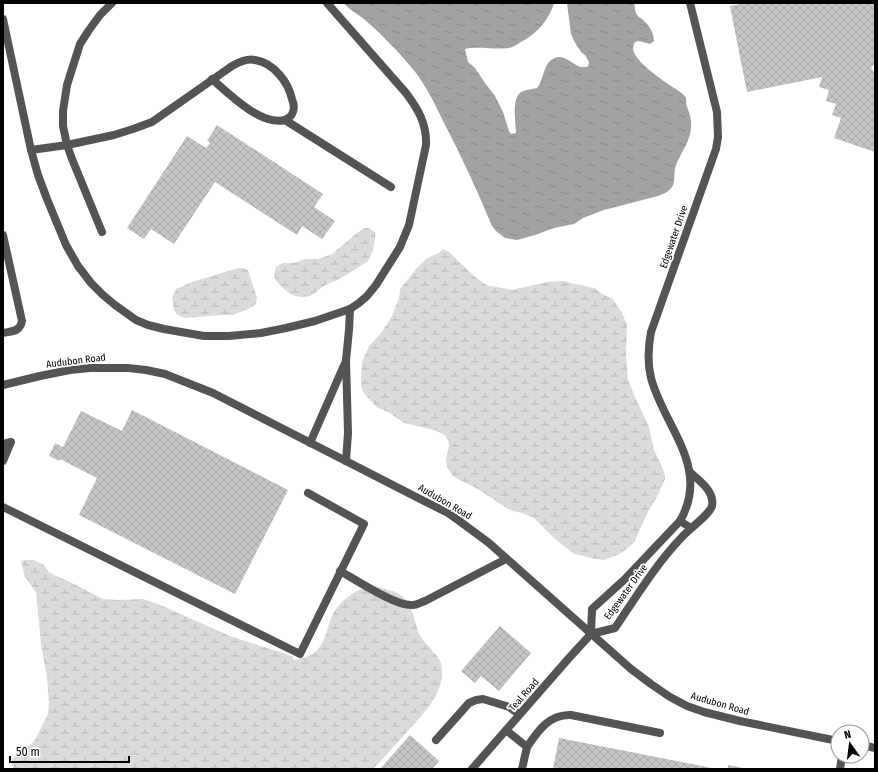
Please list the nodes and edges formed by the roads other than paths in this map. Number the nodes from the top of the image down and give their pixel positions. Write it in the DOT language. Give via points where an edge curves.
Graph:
graph roads {
  1 [pos="112,3"];
  2 [pos="327,3"];
  3 [pos="690,3"];
  4 [pos="3,20"];
  5 [pos="212,79"];
  6 [pos="285,120"];
  7 [pos="67,145"];
  8 [pos="31,150"];
  9 [pos="391,187"];
  10 [pos="102,232"];
  11 [pos="3,235"];
  12 [pos="350,309"];
  13 [pos="3,333"];
  14 [pos="346,360"];
  15 [pos="3,385"];
  16 [pos="310,443"];
  17 [pos="3,444"];
  18 [pos="3,461"];
  19 [pos="346,461"];
  20 [pos="690,472"];
  21 [pos="308,493"];
  22 [pos="3,507"];
  23 [pos="680,521"];
  24 [pos="691,528"];
  25 [pos="506,559"];
  26 [pos="340,571"];
  27 [pos="591,634"];
  28 [pos="519,714"];
  29 [pos="506,730"];
  30 [pos="660,733"];
  31 [pos="830,739"];
  32 [pos="436,740"];
  33 [pos="527,747"];
  34 [pos="472,769"];
  35 [pos="522,769"];
  1 -- 7 [label="street" via="80,44 73,65 63,111"];
  2 -- 12 [label="street" via="406,93 418,110 426,134 414,204 400,247 376,285"];
  3 -- 20 [label="street, Edgewater Drive" via="718,112 718,137 648,344 653,384"];
  4 -- 8 [label="street"];
  5 -- 6 [label="street" via="256,114 271,120"];
  5 -- 6 [label="street" via="243,61 255,59 262,62 276,72 288,86 294,110"];
  5 -- 7 [label="street" via="152,122 114,135"];
  6 -- 9 [label="street"];
  7 -- 8 [label="street"];
  7 -- 10 [label="street"];
  8 -- 12 [label="street" via="56,222 78,266 103,295 136,320 184,333 229,336 286,328"];
  11 -- 13 [label="street" via="22,321 17,330"];
  12 -- 14 [label="street"];
  14 -- 16 [label="street"];
  14 -- 19 [label="street"];
  15 -- 16 [label="street, Audubon Road" via="90,368 146,370 165,374 213,393"];
  16 -- 19 [label="street, Audubon Road"];
  17 -- 18 [label="street" via="11,442"];
  19 -- 25 [label="street, Audubon Road" via="448,513"];
  20 -- 23 [label="street, Edgewater Drive" via="689,496"];
  20 -- 24 [label="street, Edgewater Drive" via="708,490 712,502 709,512"];
  21 -- 26 [label="street" via="364,524"];
  22 -- 26 [label="street" via="300,654"];
  23 -- 24 [label="street"];
  23 -- 27 [label="street, Edgewater Drive" via="624,580 592,609"];
  24 -- 27 [label="street, Edgewater Drive" via="660,563 615,628"];
  25 -- 26 [label="street" via="413,605 399,603 386,597"];
  25 -- 27 [label="street, Audubon Road"];
  27 -- 28 [label="street, Teal Road"];
  27 -- 31 [label="street, Audubon Road" via="651,684 687,706 722,717"];
  28 -- 29 [label="street, Teal Road"];
  28 -- 32 [label="street" via="509,707 483,699 476,700 469,703"];
  29 -- 33 [label="street"];
  29 -- 34 [label="street, Teal Road"];
  30 -- 33 [label="street" via="565,714 550,720 536,733"];
  33 -- 35 [label="street"];
}
